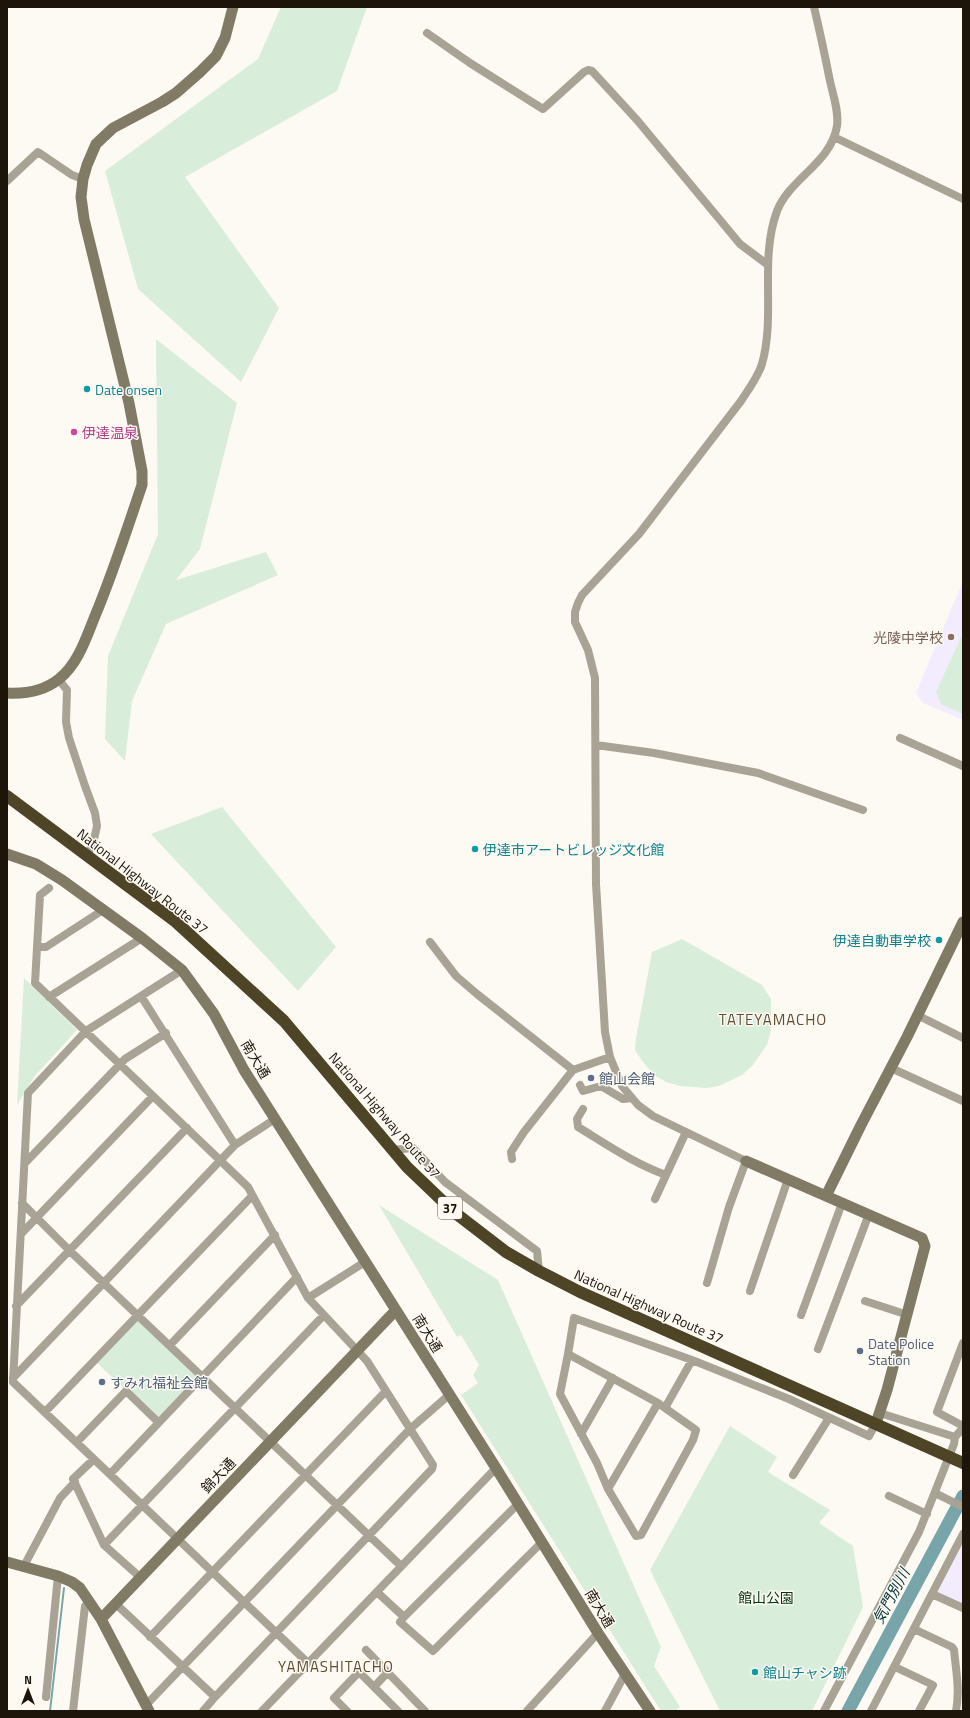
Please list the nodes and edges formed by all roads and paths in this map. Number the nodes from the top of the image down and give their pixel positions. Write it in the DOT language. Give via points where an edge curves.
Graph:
graph roads {
  1 [pos="233,7"];
  2 [pos="814,7"];
  3 [pos="427,32"];
  4 [pos="834,137"];
  5 [pos="83,179"];
  6 [pos="7,181"];
  7 [pos="963,199"];
  8 [pos="768,265"];
  9 [pos="59,680"];
  10 [pos="7,693"];
  11 [pos="900,738"];
  12 [pos="596,745"];
  13 [pos="963,766"];
  14 [pos="11,799"];
  15 [pos="863,810"];
  16 [pos="7,854"];
  17 [pos="87,855"];
  18 [pos="49,888"];
  19 [pos="103,910"];
  20 [pos="963,922"];
  21 [pos="142,938"];
  22 [pos="430,942"];
  23 [pos="37,947"];
  24 [pos="182,970"];
  25 [pos="141,996"];
  26 [pos="49,997"];
  27 [pos="917,1015"];
  28 [pos="86,1031"];
  29 [pos="166,1033"];
  30 [pos="963,1038"];
  31 [pos="610,1057"];
  32 [pos="120,1064"];
  33 [pos="891,1068"];
  34 [pos="573,1070"];
  35 [pos="580,1085"];
  36 [pos="153,1096"];
  37 [pos="632,1098"];
  38 [pos="963,1101"];
  39 [pos="583,1109"];
  40 [pos="275,1119"];
  41 [pos="187,1128"];
  42 [pos="686,1132"];
  43 [pos="235,1145"];
  44 [pos="392,1150"];
  45 [pos="512,1159"];
  46 [pos="220,1161"];
  47 [pos="746,1161"];
  48 [pos="25,1163"];
  49 [pos="666,1175"];
  50 [pos="788,1179"];
  51 [pos="252,1196"];
  52 [pos="826,1196"];
  53 [pos="655,1199"];
  54 [pos="22,1203"];
  55 [pos="842,1203"];
  56 [pos="868,1214"];
  57 [pos="37,1218"];
  58 [pos="21,1234"];
  59 [pos="275,1235"];
  60 [pos="70,1251"];
  61 [pos="365,1262"];
  62 [pos="539,1272"];
  63 [pos="297,1277"];
  64 [pos="104,1282"];
  65 [pos="708,1283"];
  66 [pos="750,1291"];
  67 [pos="308,1298"];
  68 [pos="865,1301"];
  69 [pos="16,1306"];
  70 [pos="396,1310"];
  71 [pos="801,1314"];
  72 [pos="138,1315"];
  73 [pos="908,1315"];
  74 [pos="323,1316"];
  75 [pos="963,1343"];
  76 [pos="170,1345"];
  77 [pos="818,1349"];
  78 [pos="357,1350"];
  79 [pos="568,1354"];
  80 [pos="692,1360"];
  81 [pos="203,1377"];
  82 [pos="13,1378"];
  83 [pos="613,1378"];
  84 [pos="386,1391"];
  85 [pos="450,1395"];
  86 [pos="662,1405"];
  87 [pos="235,1407"];
  88 [pos="45,1412"];
  89 [pos="829,1418"];
  90 [pos="878,1418"];
  91 [pos="158,1422"];
  92 [pos="963,1427"];
  93 [pos="410,1429"];
  94 [pos="582,1434"];
  95 [pos="955,1437"];
  96 [pos="270,1441"];
  97 [pos="77,1442"];
  98 [pos="94,1458"];
  99 [pos="963,1462"];
  100 [pos="496,1468"];
  101 [pos="110,1474"];
  102 [pos="305,1474"];
  103 [pos="793,1475"];
  104 [pos="75,1482"];
  105 [pos="608,1489"];
  106 [pos="937,1494"];
  107 [pos="889,1496"];
  108 [pos="142,1504"];
  109 [pos="518,1504"];
  110 [pos="338,1505"];
  111 [pos="963,1507"];
  112 [pos="927,1514"];
  113 [pos="963,1534"];
  114 [pos="369,1535"];
  115 [pos="177,1539"];
  116 [pos="541,1542"];
  117 [pos="104,1545"];
  118 [pos="7,1562"];
  119 [pos="24,1566"];
  120 [pos="401,1566"];
  121 [pos="213,1572"];
  122 [pos="58,1576"];
  123 [pos="141,1578"];
  124 [pos="377,1592"];
  125 [pos="932,1594"];
  126 [pos="90,1601"];
  127 [pos="244,1603"];
  128 [pos="116,1604"];
  129 [pos="963,1608"];
  130 [pos="404,1617"];
  131 [pos="100,1619"];
  132 [pos="914,1629"];
  133 [pos="276,1633"];
  134 [pos="598,1634"];
  135 [pos="150,1637"];
  136 [pos="366,1650"];
  137 [pos="308,1663"];
  138 [pos="184,1667"];
  139 [pos="895,1667"];
  140 [pos="387,1673"];
  141 [pos="625,1674"];
  142 [pos="374,1686"];
  143 [pos="46,1697"];
  144 [pos="215,1698"];
  145 [pos="148,1708"];
  146 [pos="73,1711"];
  147 [pos="203,1711"];
  148 [pos="262,1711"];
  149 [pos="347,1711"];
  150 [pos="398,1711"];
  151 [pos="425,1711"];
  152 [pos="527,1711"];
  153 [pos="605,1711"];
  154 [pos="650,1711"];
  155 [pos="824,1711"];
  156 [pos="871,1711"];
  157 [pos="919,1711"];
  158 [pos="956,1711"];
  1 -- 5 [label="street" via="216,56 176,93 113,128 96,144"];
  2 -- 4 [label="street" via="836,110 837,124"];
  3 -- 8 [label="street" via="470,63 543,109 584,72 592,71 740,244"];
  4 -- 7 [label="street"];
  4 -- 8 [label="street" via="825,155 785,196 772,229"];
  5 -- 6 [label="street" via="72,175 38,152"];
  5 -- 9 [label="street" via="81,197 84,219 129,403 142,471 142,485 111,577 80,652"];
  8 -- 12 [label="street" via="767,342 755,380 639,534 582,595 578,603 575,622 588,650 595,678"];
  9 -- 10 [label="street" via="24,694"];
  9 -- 17 [label="street" via="67,690 66,722 69,738 95,813 97,826 93,844"];
  11 -- 13 [label="street"];
  12 -- 15 [label="street" via="758,773"];
  12 -- 31 [label="street" via="596,884"];
  14 -- 17 [label="highway, National Highway Route 37 / 37"];
  16 -- 19 [label="street, 南大通" via="36,864"];
  17 -- 44 [label="highway, National Highway Route 37 / 37" via="176,922 284,1021"];
  18 -- 23 [label="street" via="40,895"];
  19 -- 21 [label="street, 南大通"];
  19 -- 23 [label="street" via="46,947"];
  20 -- 27 [label="street"];
  21 -- 24 [label="street, 南大通"];
  21 -- 26 [label="street"];
  22 -- 34 [label="street" via="456,976"];
  23 -- 26 [label="street" via="35,983"];
  24 -- 25 [label="street"];
  24 -- 40 [label="street, 南大通" via="214,1014 244,1070"];
  25 -- 28 [label="street"];
  25 -- 29 [label="street"];
  26 -- 28 [label="street"];
  27 -- 30 [label="street"];
  27 -- 33 [label="street"];
  28 -- 32 [label="street"];
  28 -- 48 [label="street" via="28,1093"];
  29 -- 32 [label="street"];
  29 -- 43 [label="street"];
  31 -- 34 [label="street"];
  31 -- 37 [label="street" via="622,1086"];
  32 -- 36 [label="street"];
  32 -- 48 [label="street"];
  33 -- 38 [label="street"];
  33 -- 52 [label="street"];
  34 -- 45 [label="street" via="524,1132 511,1152"];
  35 -- 37 [label="street" via="583,1091 602,1086 623,1099"];
  36 -- 41 [label="street"];
  36 -- 57 [label="street"];
  37 -- 42 [label="street" via="653,1116"];
  39 -- 49 [label="street" via="577,1119 578,1127 656,1172"];
  40 -- 43 [label="street"];
  40 -- 61 [label="street, 南大通"];
  41 -- 46 [label="street"];
  41 -- 60 [label="street"];
  42 -- 47 [label="street"];
  42 -- 49 [label="street"];
  43 -- 46 [label="street"];
  44 -- 62 [label="highway, National Highway Route 37 / 37" via="454,1212 506,1252"];
  44 -- 62 [label="street" via="413,1148 445,1182 537,1251"];
  46 -- 51 [label="street" via="248,1187"];
  46 -- 64 [label="street"];
  47 -- 50 [label="street"];
  47 -- 65 [label="street" via="729,1208"];
  48 -- 54 [label="street"];
  49 -- 53 [label="street"];
  50 -- 52 [label="street"];
  50 -- 66 [label="street"];
  51 -- 59 [label="street"];
  51 -- 72 [label="street"];
  52 -- 55 [label="street"];
  54 -- 57 [label="street"];
  54 -- 58 [label="street"];
  55 -- 56 [label="street"];
  55 -- 71 [label="street"];
  56 -- 73 [label="street" via="922,1238 926,1246"];
  56 -- 77 [label="street"];
  57 -- 58 [label="street"];
  57 -- 60 [label="street"];
  58 -- 69 [label="street"];
  59 -- 63 [label="street"];
  59 -- 76 [label="street"];
  60 -- 64 [label="street"];
  60 -- 69 [label="street"];
  61 -- 67 [label="street"];
  61 -- 70 [label="street, 南大通"];
  62 -- 90 [label="highway, National Highway Route 37 / 37" via="580,1292"];
  63 -- 67 [label="street"];
  63 -- 81 [label="street"];
  64 -- 72 [label="street"];
  64 -- 82 [label="street"];
  67 -- 74 [label="street"];
  68 -- 73 [label="street"];
  69 -- 82 [label="street"];
  70 -- 78 [label="street, 錦大通"];
  70 -- 85 [label="street, 南大通"];
  72 -- 76 [label="street"];
  72 -- 88 [label="street"];
  73 -- 90 [label="street"];
  74 -- 78 [label="street"];
  74 -- 87 [label="street"];
  75 -- 92 [label="street" via="937,1412"];
  76 -- 81 [label="street"];
  78 -- 84 [label="street"];
  78 -- 96 [label="street, 錦大通"];
  79 -- 80 [label="street" via="574,1318"];
  79 -- 83 [label="street"];
  79 -- 94 [label="street" via="560,1394"];
  80 -- 86 [label="street"];
  80 -- 89 [label="street"];
  81 -- 87 [label="street"];
  81 -- 91 [label="street"];
  82 -- 88 [label="street" via="13,1382"];
  83 -- 86 [label="street"];
  83 -- 94 [label="street"];
  84 -- 93 [label="street"];
  84 -- 102 [label="street"];
  85 -- 93 [label="street"];
  85 -- 100 [label="street, 南大通"];
  86 -- 105 [label="street"];
  86 -- 105 [label="street" via="696,1430 641,1535 636,1536"];
  87 -- 96 [label="street"];
  87 -- 108 [label="street"];
  88 -- 97 [label="street"];
  89 -- 90 [label="street" via="869,1436"];
  89 -- 103 [label="street"];
  90 -- 95 [label="street"];
  90 -- 99 [label="highway, National Highway Route 37 / 37" via="943,1454"];
  91 -- 97 [label="street" via="126,1391"];
  91 -- 101 [label="street"];
  92 -- 95 [label="street"];
  93 -- 110 [label="street"];
  93 -- 114 [label="street" via="433,1465 432,1469"];
  94 -- 105 [label="street"];
  95 -- 106 [label="street"];
  96 -- 102 [label="street"];
  96 -- 115 [label="street, 錦大通"];
  97 -- 98 [label="street"];
  98 -- 101 [label="street"];
  98 -- 104 [label="street" via="74,1479"];
  100 -- 109 [label="street, 南大通"];
  100 -- 120 [label="street"];
  101 -- 108 [label="street"];
  102 -- 110 [label="street"];
  102 -- 121 [label="street"];
  104 -- 117 [label="street"];
  104 -- 119 [label="street" via="60,1498"];
  106 -- 111 [label="street"];
  106 -- 112 [label="street"];
  107 -- 112 [label="street"];
  108 -- 115 [label="street"];
  108 -- 117 [label="street"];
  109 -- 116 [label="street, 南大通"];
  109 -- 130 [label="street"];
  110 -- 114 [label="street"];
  110 -- 127 [label="street"];
  112 -- 155 [label="street"];
  113 -- 125 [label="street"];
  114 -- 120 [label="street"];
  114 -- 133 [label="street"];
  115 -- 121 [label="street"];
  115 -- 123 [label="street, 錦大通"];
  116 -- 130 [label="street" via="433,1651 400,1622"];
  116 -- 134 [label="street, 南大通"];
  117 -- 123 [label="street"];
  118 -- 119 [label="street"];
  119 -- 122 [label="street"];
  120 -- 124 [label="street"];
  121 -- 127 [label="street"];
  121 -- 135 [label="street"];
  122 -- 126 [label="street" via="80,1588"];
  122 -- 143 [label="street"];
  123 -- 128 [label="street, 錦大通"];
  124 -- 130 [label="street"];
  124 -- 137 [label="street"];
  125 -- 129 [label="street"];
  125 -- 132 [label="street"];
  126 -- 131 [label="street"];
  126 -- 146 [label="street" via="85,1606"];
  127 -- 133 [label="street"];
  127 -- 138 [label="street"];
  128 -- 131 [label="street, 錦大通"];
  128 -- 135 [label="street"];
  131 -- 145 [label="street"];
  132 -- 139 [label="street"];
  132 -- 158 [label="street" via="954,1650 958,1686"];
  133 -- 137 [label="street"];
  133 -- 144 [label="street"];
  134 -- 141 [label="street, 南大通"];
  134 -- 152 [label="street"];
  135 -- 138 [label="street"];
  136 -- 140 [label="street"];
  137 -- 148 [label="street"];
  138 -- 144 [label="street"];
  138 -- 145 [label="street"];
  139 -- 156 [label="street"];
  139 -- 157 [label="street" via="932,1685"];
  140 -- 142 [label="street"];
  140 -- 151 [label="street"];
  141 -- 153 [label="street"];
  141 -- 154 [label="street, 南大通"];
  142 -- 149 [label="street" via="359,1672 334,1698"];
  142 -- 150 [label="street"];
  144 -- 147 [label="street"];
}
